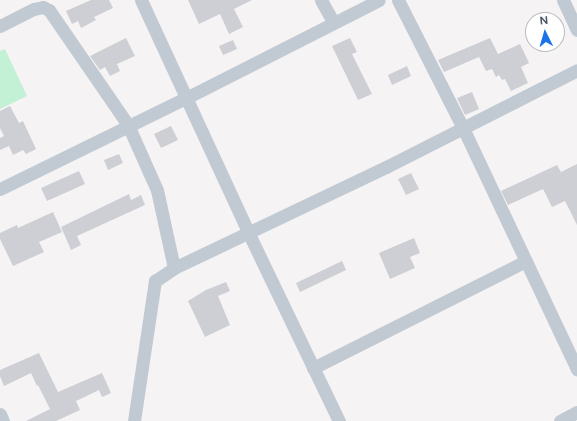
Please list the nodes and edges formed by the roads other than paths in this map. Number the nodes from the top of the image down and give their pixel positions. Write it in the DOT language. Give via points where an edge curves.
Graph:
graph roads {
  1 [pos="141,0"];
  2 [pos="321,0"];
  3 [pos="379,0"];
  4 [pos="398,0"];
  5 [pos="563,0"];
  6 [pos="334,23"];
  7 [pos="0,26"];
  8 [pos="577,30"];
  9 [pos="577,70"];
  10 [pos="186,98"];
  11 [pos="128,125"];
  12 [pos="463,128"];
  13 [pos="0,189"];
  14 [pos="248,232"];
  15 [pos="526,260"];
  16 [pos="174,268"];
  17 [pos="313,368"];
  18 [pos="577,369"];
  19 [pos="577,412"];
  20 [pos="0,414"];
  21 [pos="3,421"];
  22 [pos="134,421"];
  23 [pos="339,421"];
  24 [pos="560,421"];
  1 -- 10 [label="street"];
  2 -- 6 [label="street"];
  3 -- 6 [label="street"];
  4 -- 12 [label="street"];
  5 -- 8 [label="street"];
  6 -- 10 [label="street"];
  7 -- 11 [label="street" via="34,9 43,7 49,10"];
  9 -- 12 [label="street"];
  10 -- 11 [label="street"];
  10 -- 14 [label="street"];
  11 -- 13 [label="street"];
  11 -- 16 [label="street" via="157,190"];
  12 -- 14 [label="street"];
  12 -- 15 [label="street"];
  14 -- 16 [label="street"];
  14 -- 17 [label="street"];
  15 -- 17 [label="street"];
  15 -- 18 [label="street"];
  16 -- 22 [label="street" via="155,281"];
  17 -- 23 [label="street"];
  19 -- 24 [label="street"];
  20 -- 21 [label="street"];
}
